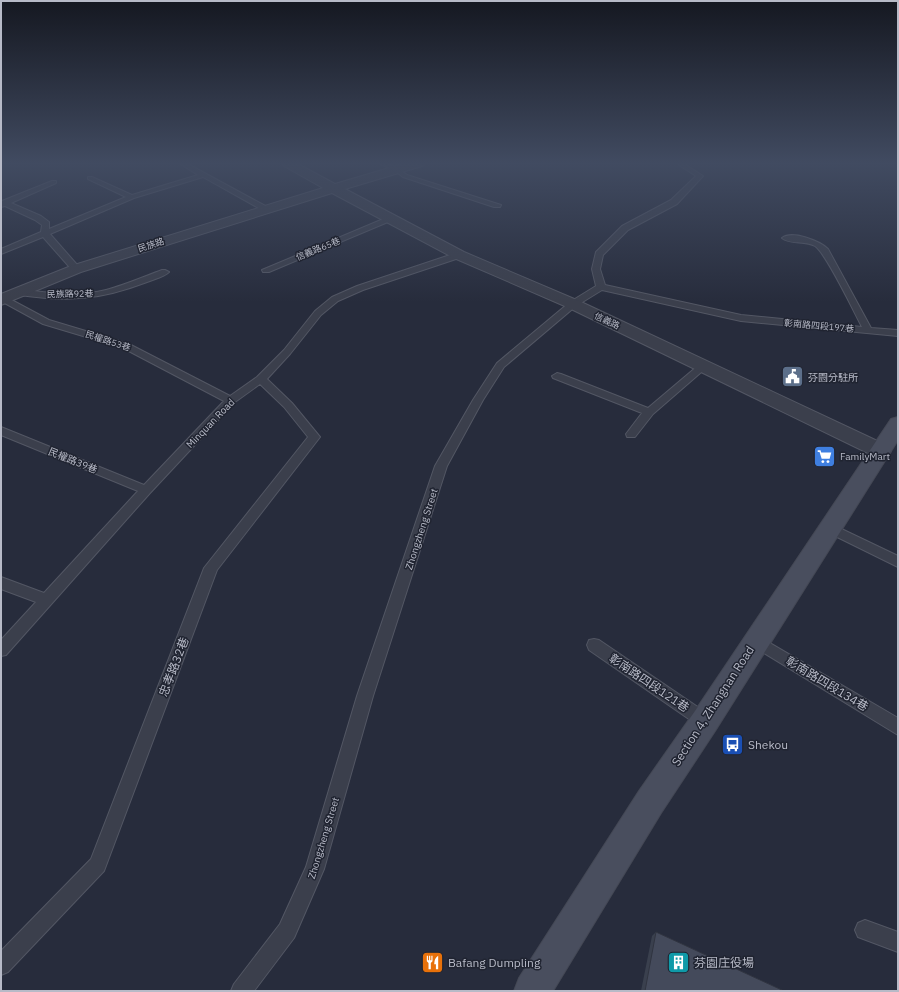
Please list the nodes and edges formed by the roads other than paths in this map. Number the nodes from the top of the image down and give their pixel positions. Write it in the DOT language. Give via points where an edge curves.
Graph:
graph roads {
  1 [pos="16,209"];
  2 [pos="103,209"];
  3 [pos="267,209"];
  4 [pos="373,209"];
  5 [pos="660,209"];
  6 [pos="391,219"];
  7 [pos="45,234"];
  8 [pos="786,238"];
  9 [pos="1,252"];
  10 [pos="459,255"];
  11 [pos="76,269"];
  12 [pos="266,270"];
  13 [pos="165,272"];
  14 [pos="601,287"];
  15 [pos="19,292"];
  16 [pos="2,300"];
  17 [pos="573,304"];
  18 [pos="868,330"];
  19 [pos="898,333"];
  20 [pos="703,366"];
  21 [pos="557,376"];
  22 [pos="261,379"];
  23 [pos="231,400"];
  24 [pos="649,412"];
  25 [pos="898,424"];
  26 [pos="1,431"];
  27 [pos="631,434"];
  28 [pos="881,451"];
  29 [pos="146,490"];
  30 [pos="831,529"];
  31 [pos="898,562"];
  32 [pos="1,583"];
  33 [pos="46,600"];
  34 [pos="756,641"];
  35 [pos="594,645"];
  36 [pos="1,650"];
  37 [pos="705,721"];
  38 [pos="898,727"];
  39 [pos="865,930"];
  40 [pos="898,942"];
  41 [pos="1,965"];
  42 [pos="241,991"];
  43 [pos="532,991"];
  1 -- 7 [label="lane" via="46,224"];
  2 -- 7 [label="lane"];
  3 -- 11 [label="street, 民族路"];
  4 -- 6 [label="street, 信義路"];
  5 -- 14 [label="lane" via="625,228 599,254 596,268"];
  6 -- 10 [label="street, 信義路"];
  6 -- 12 [label="lane, 信義路65巷"];
  7 -- 9 [label="lane"];
  7 -- 11 [label="lane"];
  8 -- 18 [label="lane" via="809,240 819,244"];
  10 -- 17 [label="street, 信義路"];
  10 -- 22 [label="lane, Minquan Road" via="360,288 335,299 318,313 287,352"];
  11 -- 15 [label="street, 民族路"];
  13 -- 15 [label="lane, 民族路92巷" via="100,294 79,296"];
  14 -- 17 [label="lane, Zhongzheng Street"];
  14 -- 18 [label="lane, 彰南路四段197巷" via="741,318"];
  15 -- 16 [label="street, 民族路"];
  16 -- 23 [label="lane, 民權路53巷" via="46,322 126,346"];
  17 -- 20 [label="street, 信義路"];
  17 -- 42 [label="lane, Zhongzheng Street" via="500,365 441,466 365,696 315,869 287,930"];
  18 -- 19 [label="lane, 彰南路四段197巷"];
  20 -- 24 [label="lane"];
  20 -- 28 [label="street, 信義路"];
  21 -- 24 [label="lane"];
  22 -- 23 [label="lane, Minquan Road"];
  22 -- 41 [label="lane, 忠孝路32巷" via="314,436 211,568 98,865"];
  23 -- 29 [label="lane, Minquan Road"];
  24 -- 27 [label="lane"];
  25 -- 28 [label="street, Section 4, Zhangnan Road"];
  26 -- 29 [label="lane, 民權路39巷"];
  28 -- 30 [label="street, Section 4, Zhangnan Road"];
  29 -- 33 [label="lane, Minquan Road"];
  30 -- 31 [label="lane"];
  30 -- 34 [label="street, Section 4, Zhangnan Road"];
  32 -- 33 [label="lane"];
  33 -- 36 [label="lane, Minquan Road"];
  34 -- 37 [label="street, Section 4, Zhangnan Road"];
  34 -- 38 [label="lane, 彰南路四段134巷"];
  35 -- 37 [label="lane, 彰南路四段121巷"];
  37 -- 43 [label="street, Section 4, Zhangnan Road" via="650,802"];
  39 -- 40 [label="lane"];
}
